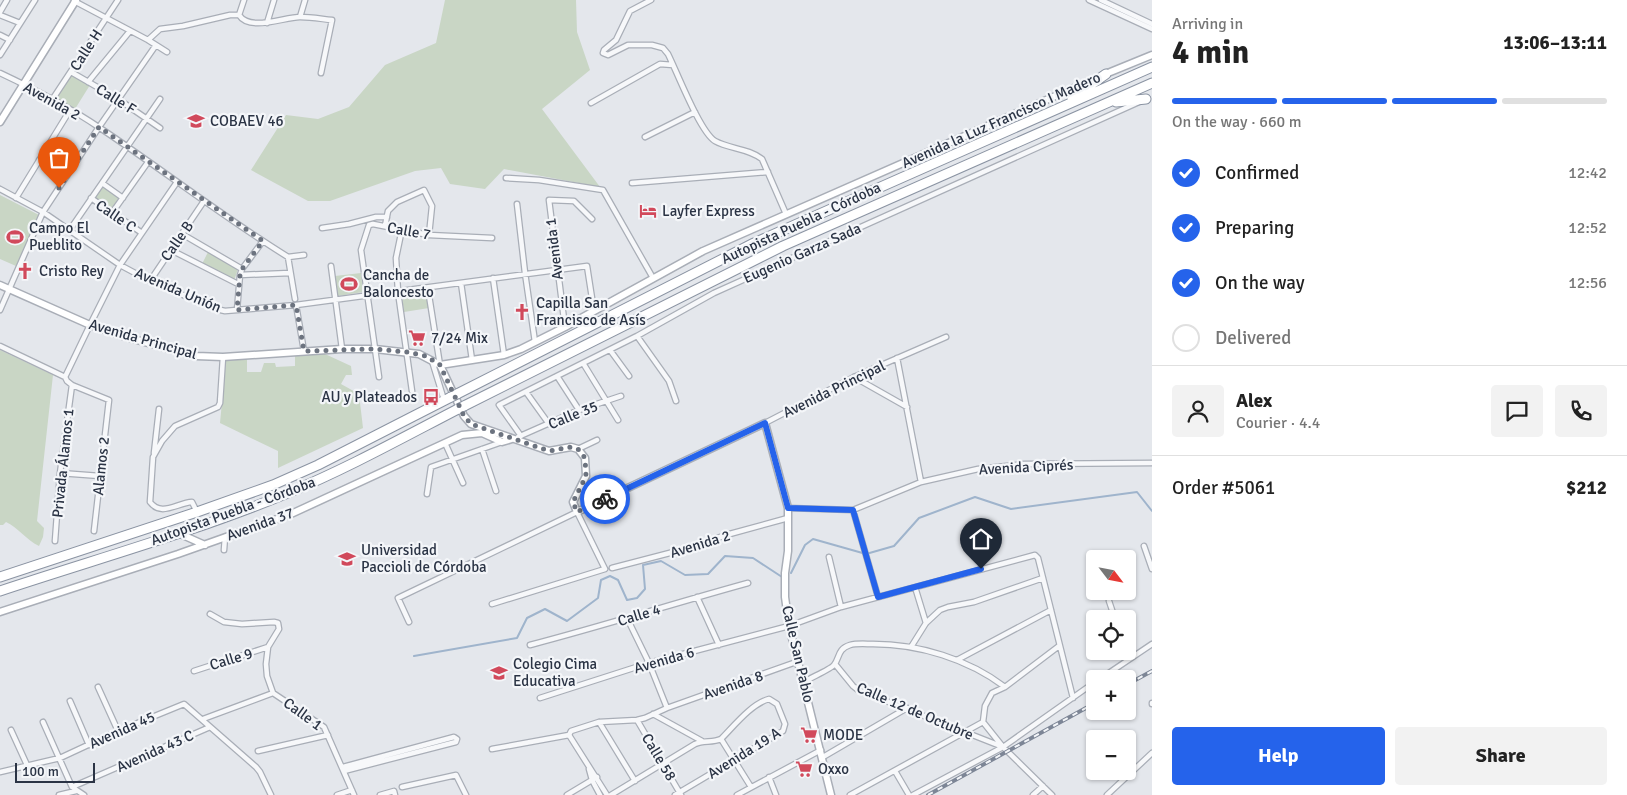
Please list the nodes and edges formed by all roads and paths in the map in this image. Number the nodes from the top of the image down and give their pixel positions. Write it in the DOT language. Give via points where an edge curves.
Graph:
graph roads {
  1 [pos="6,0"];
  2 [pos="35,0"];
  3 [pos="75,0"];
  4 [pos="118,0"];
  5 [pos="244,0"];
  6 [pos="274,0"];
  7 [pos="305,0"];
  8 [pos="651,0"];
  9 [pos="1089,0"];
  10 [pos="1101,0"];
  11 [pos="0,13"];
  12 [pos="239,15"];
  13 [pos="300,17"];
  14 [pos="107,18"];
  15 [pos="20,23"];
  16 [pos="267,23"];
  17 [pos="1152,24"];
  18 [pos="1152,29"];
  19 [pos="130,31"];
  20 [pos="0,35"];
  21 [pos="10,40"];
  22 [pos="148,40"];
  23 [pos="156,46"];
  24 [pos="167,52"];
  25 [pos="0,55"];
  26 [pos="1152,55"];
  27 [pos="673,65"];
  28 [pos="1152,67"];
  29 [pos="71,72"];
  30 [pos="0,73"];
  31 [pos="321,73"];
  32 [pos="1106,74"];
  33 [pos="88,82"];
  34 [pos="1152,83"];
  35 [pos="23,84"];
  36 [pos="160,98"];
  37 [pos="1149,98"];
  38 [pos="118,99"];
  39 [pos="52,100"];
  40 [pos="591,103"];
  41 [pos="1106,104"];
  42 [pos="1056,109"];
  43 [pos="70,110"];
  44 [pos="696,112"];
  45 [pos="146,118"];
  46 [pos="0,122"];
  47 [pos="99,127"];
  48 [pos="160,128"];
  49 [pos="645,136"];
  50 [pos="126,146"];
  51 [pos="40,160"];
  52 [pos="148,162"];
  53 [pos="768,172"];
  54 [pos="67,176"];
  55 [pos="506,178"];
  56 [pos="102,182"];
  57 [pos="177,182"];
  58 [pos="632,183"];
  59 [pos="0,189"];
  60 [pos="16,198"];
  61 [pos="91,198"];
  62 [pos="123,198"];
  63 [pos="204,201"];
  64 [pos="517,204"];
  65 [pos="43,212"];
  66 [pos="112,213"];
  67 [pos="786,214"];
  68 [pos="387,217"];
  69 [pos="592,219"];
  70 [pos="385,226"];
  71 [pos="322,228"];
  72 [pos="402,229"];
  73 [pos="69,230"];
  74 [pos="142,233"];
  75 [pos="182,234"];
  76 [pos="429,235"];
  77 [pos="492,238"];
  78 [pos="263,241"];
  79 [pos="171,250"];
  80 [pos="304,255"];
  81 [pos="288,256"];
  82 [pos="120,265"];
  83 [pos="331,266"];
  84 [pos="242,269"];
  85 [pos="556,269"];
  86 [pos="290,273"];
  87 [pos="524,273"];
  88 [pos="240,275"];
  89 [pos="493,278"];
  90 [pos="653,278"];
  91 [pos="150,281"];
  92 [pos="461,283"];
  93 [pos="238,284"];
  94 [pos="0,285"];
  95 [pos="428,288"];
  96 [pos="9,289"];
  97 [pos="398,292"];
  98 [pos="367,296"];
  99 [pos="295,299"];
  100 [pos="336,300"];
  101 [pos="296,305"];
  102 [pos="0,310"];
  103 [pos="237,310"];
  104 [pos="594,311"];
  105 [pos="90,325"];
  106 [pos="565,327"];
  107 [pos="637,336"];
  108 [pos="946,337"];
  109 [pos="535,342"];
  110 [pos="0,346"];
  111 [pos="342,349"];
  112 [pos="375,349"];
  113 [pos="610,350"];
  114 [pos="304,351"];
  115 [pos="407,352"];
  116 [pos="504,355"];
  117 [pos="224,356"];
  118 [pos="896,358"];
  119 [pos="472,360"];
  120 [pos="432,361"];
  121 [pos="583,363"];
  122 [pos="440,365"];
  123 [pos="557,376"];
  124 [pos="630,376"];
  125 [pos="65,377"];
  126 [pos="379,377"];
  127 [pos="854,377"];
  128 [pos="72,385"];
  129 [pos="412,390"];
  130 [pos="526,392"];
  131 [pos="621,396"];
  132 [pos="451,397"];
  133 [pos="676,401"];
  134 [pos="606,402"];
  135 [pos="907,407"];
  136 [pos="159,409"];
  137 [pos="579,410"];
  138 [pos="618,420"];
  139 [pos="765,423"];
  140 [pos="548,424"];
  141 [pos="521,436"];
  142 [pos="512,439"];
  143 [pos="598,440"];
  144 [pos="502,442"];
  145 [pos="445,443"];
  146 [pos="482,449"];
  147 [pos="578,449"];
  148 [pos="153,456"];
  149 [pos="452,459"];
  150 [pos="1152,463"];
  151 [pos="60,473"];
  152 [pos="100,476"];
  153 [pos="922,482"];
  154 [pos="463,483"];
  155 [pos="496,491"];
  156 [pos="427,494"];
  157 [pos="788,508"];
  158 [pos="853,510"];
  159 [pos="197,512"];
  160 [pos="577,512"];
  161 [pos="788,518"];
  162 [pos="94,531"];
  163 [pos="177,533"];
  164 [pos="225,537"];
  165 [pos="55,542"];
  166 [pos="205,545"];
  167 [pos="1144,546"];
  168 [pos="224,550"];
  169 [pos="829,557"];
  170 [pos="612,568"];
  171 [pos="1152,569"];
  172 [pos="0,577"];
  173 [pos="1043,578"];
  174 [pos="748,584"];
  175 [pos="914,587"];
  176 [pos="0,591"];
  177 [pos="697,597"];
  178 [pos="878,597"];
  179 [pos="1109,601"];
  180 [pos="492,604"];
  181 [pos="841,607"];
  182 [pos="1051,610"];
  183 [pos="1112,610"];
  184 [pos="0,612"];
  185 [pos="210,614"];
  186 [pos="627,618"];
  187 [pos="409,622"];
  188 [pos="926,623"];
  189 [pos="789,626"];
  190 [pos="719,644"];
  191 [pos="1152,644"];
  192 [pos="530,645"];
  193 [pos="1059,646"];
  194 [pos="268,647"];
  195 [pos="911,648"];
  196 [pos="1136,654"];
  197 [pos="957,660"];
  198 [pos="1126,660"];
  199 [pos="799,661"];
  200 [pos="649,663"];
  201 [pos="835,664"];
  202 [pos="194,670"];
  203 [pos="1112,670"];
  204 [pos="804,682"];
  205 [pos="98,687"];
  206 [pos="1005,687"];
  207 [pos="1086,689"];
  208 [pos="273,693"];
  209 [pos="540,698"];
  210 [pos="1073,698"];
  211 [pos="70,701"];
  212 [pos="667,708"];
  213 [pos="907,708"];
  214 [pos="653,714"];
  215 [pos="202,719"];
  216 [pos="637,720"];
  217 [pos="43,722"];
  218 [pos="599,722"];
  219 [pos="984,722"];
  220 [pos="210,727"];
  221 [pos="11,730"];
  222 [pos="118,731"];
  223 [pos="965,732"];
  224 [pos="328,734"];
  225 [pos="569,735"];
  226 [pos="721,739"];
  227 [pos="702,741"];
  228 [pos="89,745"];
  229 [pos="1003,747"];
  230 [pos="492,749"];
  231 [pos="258,750"];
  232 [pos="1152,753"];
  233 [pos="822,754"];
  234 [pos="60,758"];
  235 [pos="734,759"];
  236 [pos="662,764"];
  237 [pos="27,765"];
  238 [pos="343,769"];
  239 [pos="895,771"];
  240 [pos="0,772"];
  241 [pos="769,777"];
  242 [pos="594,778"];
  243 [pos="635,780"];
  244 [pos="1044,786"];
  245 [pos="402,787"];
  246 [pos="751,787"];
  247 [pos="74,789"];
  248 [pos="353,793"];
  249 [pos="679,794"];
  250 [pos="59,795"];
  251 [pos="84,795"];
  252 [pos="271,795"];
  253 [pos="337,795"];
  254 [pos="380,795"];
  255 [pos="395,795"];
  256 [pos="466,795"];
  257 [pos="567,795"];
  258 [pos="600,795"];
  259 [pos="607,795"];
  260 [pos="611,795"];
  261 [pos="737,795"];
  262 [pos="776,795"];
  263 [pos="831,795"];
  264 [pos="850,795"];
  265 [pos="909,795"];
  266 [pos="913,795"];
  267 [pos="1033,795"];
  268 [pos="1052,795"];
  269 [pos="1107,795"];
  1 -- 11 [label="street"];
  2 -- 15 [label="street"];
  3 -- 14 [label="street"];
  3 -- 35 [label="street"];
  4 -- 14 [label="street, Calle H"];
  5 -- 12 [label="street"];
  6 -- 16 [label="street"];
  7 -- 13 [label="street"];
  8 -- 27 [label="street" via="630,11 616,40 603,53 608,55 628,45 652,45 663,48"];
  9 -- 18 [label="street"];
  10 -- 17 [label="street"];
  11 -- 15 [label="street"];
  12 -- 16 [label="street" via="241,19"];
  12 -- 22 [label="street" via="160,29"];
  13 -- 16 [label="street"];
  13 -- 31 [label="street" via="332,20"];
  14 -- 19 [label="street"];
  14 -- 29 [label="street, Calle H"];
  15 -- 21 [label="street"];
  19 -- 22 [label="street"];
  19 -- 33 [label="street"];
  20 -- 21 [label="street"];
  21 -- 25 [label="street"];
  22 -- 23 [label="street"];
  23 -- 24 [label="street"];
  23 -- 38 [label="street"];
  26 -- 32 [label="street, Avenida la Luz Francisco I Madero"];
  27 -- 40 [label="street" via="660,64"];
  27 -- 44 [label="street"];
  28 -- 42 [label="highway, Autopista Puebla - Córdoba"];
  29 -- 33 [label="street, Calle F"];
  29 -- 39 [label="street, Calle H"];
  30 -- 35 [label="street, Avenida 2"];
  32 -- 42 [label="highway"];
  32 -- 67 [label="street, Avenida la Luz Francisco I Madero"];
  33 -- 38 [label="street, Calle F"];
  34 -- 41 [label="highway, Autopista Puebla - Córdoba"];
  35 -- 39 [label="street, Avenida 2"];
  35 -- 46 [label="street"];
  36 -- 45 [label="street"];
  37 -- 41 [label="highway"];
  37 -- 107 [label="street, Eugenio Garza Sada" via="714,293"];
  38 -- 45 [label="street, Calle F"];
  38 -- 47 [label="street"];
  39 -- 43 [label="street, Avenida 2"];
  41 -- 163 [label="highway, Autopista Puebla - Córdoba" via="783,246 288,493"];
  42 -- 132 [label="highway, Autopista Puebla - Córdoba" via="754,243"];
  43 -- 47 [label="street, Avenida 2"];
  43 -- 51 [label="street"];
  44 -- 49 [label="street"];
  44 -- 53 [label="street" via="712,140 755,153"];
  45 -- 48 [label="street, Calle F"];
  45 -- 50 [label="street"];
  47 -- 50 [label="street, Avenida 2"];
  47 -- 54 [label="street"];
  50 -- 52 [label="street, Avenida 2"];
  50 -- 56 [label="street"];
  51 -- 54 [label="street"];
  51 -- 60 [label="street"];
  52 -- 57 [label="street, Avenida 2"];
  52 -- 62 [label="street"];
  53 -- 58 [label="street"];
  53 -- 67 [label="street"];
  54 -- 65 [label="street"];
  55 -- 90 [label="street" via="603,190"];
  56 -- 61 [label="street"];
  56 -- 62 [label="street"];
  57 -- 63 [label="street, Avenida 2"];
  57 -- 74 [label="street"];
  59 -- 60 [label="street, Avenida Unión"];
  60 -- 65 [label="street, Avenida Unión"];
  61 -- 66 [label="street, Calle C"];
  61 -- 73 [label="street"];
  62 -- 66 [label="street"];
  63 -- 75 [label="street, Calle B"];
  63 -- 78 [label="street, Avenida 2"];
  64 -- 87 [label="street"];
  65 -- 73 [label="street, Avenida Unión"];
  65 -- 96 [label="street"];
  66 -- 74 [label="street, Calle C"];
  67 -- 90 [label="street, Avenida la Luz Francisco I Madero" via="703,251"];
  68 -- 70 [label="street"];
  68 -- 71 [label="street"];
  68 -- 76 [label="street" via="397,202 424,190 432,206"];
  69 -- 85 [label="street, Avenida 1" via="574,201 549,200"];
  70 -- 72 [label="street, Calle 7"];
  70 -- 98 [label="street, Calle 7" via="369,226 361,250"];
  72 -- 76 [label="street, Calle 7"];
  72 -- 97 [label="street" via="396,258"];
  73 -- 82 [label="street, Avenida Unión"];
  74 -- 82 [label="street"];
  75 -- 79 [label="street, Calle B"];
  75 -- 84 [label="street"];
  76 -- 77 [label="street, Calle 7"];
  78 -- 81 [label="street, Avenida 2"];
  78 -- 84 [label="street"];
  79 -- 91 [label="street, Calle B"];
  79 -- 93 [label="street"];
  80 -- 81 [label="street"];
  81 -- 86 [label="street"];
  82 -- 91 [label="street, Avenida Unión"];
  82 -- 105 [label="street"];
  83 -- 100 [label="street"];
  84 -- 88 [label="street"];
  85 -- 87 [label="street, Avenida Unión"];
  85 -- 104 [label="street, Avenida Unión" via="587,266"];
  85 -- 106 [label="street, Avenida 1"];
  86 -- 88 [label="street"];
  86 -- 99 [label="street"];
  87 -- 89 [label="street, Avenida Unión"];
  87 -- 109 [label="street"];
  88 -- 93 [label="street"];
  89 -- 92 [label="street, Avenida Unión"];
  89 -- 116 [label="street"];
  90 -- 104 [label="street, Avenida la Luz Francisco I Madero"];
  91 -- 103 [label="street, Avenida Unión" via="216,309"];
  92 -- 95 [label="street, Avenida Unión"];
  92 -- 119 [label="street"];
  93 -- 103 [label="street"];
  94 -- 96 [label="street, Avenida Principal"];
  95 -- 97 [label="street, Avenida Unión"];
  95 -- 122 [label="street"];
  96 -- 102 [label="street"];
  96 -- 105 [label="street, Avenida Principal"];
  97 -- 98 [label="street, Avenida Unión"];
  97 -- 115 [label="street"];
  98 -- 100 [label="street, Avenida Unión"];
  98 -- 112 [label="street"];
  100 -- 101 [label="street, Avenida Unión"];
  100 -- 111 [label="street"];
  101 -- 103 [label="street, Avenida Unión"];
  101 -- 114 [label="street"];
  104 -- 106 [label="street, Avenida la Luz Francisco I Madero"];
  105 -- 117 [label="street, Avenida Principal" via="188,355"];
  105 -- 125 [label="street"];
  106 -- 109 [label="street, Avenida la Luz Francisco I Madero"];
  107 -- 113 [label="street, Eugenio Garza Sada"];
  107 -- 133 [label="street" via="669,381"];
  108 -- 118 [label="street, Avenida Principal"];
  109 -- 116 [label="street, Avenida la Luz Francisco I Madero"];
  110 -- 125 [label="street"];
  111 -- 112 [label="street, Avenida Principal"];
  111 -- 114 [label="street, Avenida Principal"];
  112 -- 115 [label="street, Avenida Principal"];
  112 -- 126 [label="street"];
  113 -- 121 [label="street, Eugenio Garza Sada"];
  113 -- 124 [label="street"];
  114 -- 117 [label="street, Avenida Principal"];
  115 -- 120 [label="street, Avenida Principal" via="426,356"];
  115 -- 129 [label="street"];
  116 -- 119 [label="street, Avenida la Luz Francisco I Madero"];
  117 -- 148 [label="street" via="218,407 175,426"];
  118 -- 127 [label="street, Avenida Principal"];
  118 -- 135 [label="street"];
  119 -- 122 [label="street, Avenida la Luz Francisco I Madero"];
  120 -- 122 [label="street, Avenida Principal"];
  120 -- 132 [label="street"];
  121 -- 123 [label="street, Eugenio Garza Sada"];
  121 -- 134 [label="street"];
  122 -- 142 [label="street" via="466,420"];
  123 -- 130 [label="street, Eugenio Garza Sada"];
  123 -- 137 [label="street"];
  125 -- 128 [label="street"];
  127 -- 135 [label="street"];
  127 -- 139 [label="street, Avenida Principal"];
  128 -- 151 [label="street, Privada Álamos 1"];
  128 -- 152 [label="street, Alamos 2" via="109,400"];
  130 -- 140 [label="street"];
  130 -- 141 [label="street, Eugenio Garza Sada" via="499,405"];
  131 -- 134 [label="street, Calle 35"];
  132 -- 159 [label="highway, Autopista Puebla - Córdoba" via="318,466"];
  134 -- 137 [label="street, Calle 35"];
  134 -- 138 [label="street"];
  135 -- 153 [label="street"];
  136 -- 148 [label="street"];
  137 -- 140 [label="street, Calle 35"];
  139 -- 157 [label="street, Calle San Pablo"];
  139 -- 160 [label="street, Avenida Principal"];
  140 -- 141 [label="street, Calle 35"];
  141 -- 142 [label="street, Calle 35"];
  142 -- 144 [label="street"];
  142 -- 147 [label="street" via="549,451"];
  143 -- 147 [label="street"];
  144 -- 145 [label="street, Avenida 37" via="482,433 472,433"];
  144 -- 146 [label="street"];
  145 -- 149 [label="street"];
  145 -- 164 [label="street, Avenida 37" via="291,514"];
  146 -- 149 [label="street"];
  146 -- 155 [label="street"];
  147 -- 160 [label="street" via="587,467 573,502"];
  148 -- 159 [label="street" via="150,502 161,510 192,502"];
  149 -- 154 [label="street"];
  149 -- 156 [label="street" via="430,468"];
  150 -- 153 [label="street, Avenida Ciprés" via="1024,464 978,469"];
  151 -- 152 [label="street"];
  151 -- 165 [label="street, Privada Álamos 1"];
  152 -- 162 [label="street, Alamos 2"];
  153 -- 158 [label="street, Avenida Ciprés"];
  157 -- 158 [label="street, Avenida Ciprés"];
  157 -- 161 [label="street, Calle San Pablo"];
  158 -- 178 [label="street"];
  159 -- 172 [label="highway, Autopista Puebla - Córdoba"];
  160 -- 180 [label="street" via="605,570"];
  160 -- 187 [label="street, Avenida Principal" via="398,598"];
  161 -- 170 [label="street, Avenida 2"];
  161 -- 189 [label="street, Calle San Pablo" via="785,596"];
  163 -- 166 [label="street"];
  163 -- 176 [label="highway, Autopista Puebla - Córdoba"];
  164 -- 166 [label="street, Avenida 37"];
  164 -- 168 [label="street"];
  166 -- 184 [label="street, Avenida 37"];
  167 -- 171 [label="street"];
  169 -- 181 [label="street"];
  173 -- 175 [label="street, Avenida 6" via="1035,555"];
  173 -- 182 [label="street"];
  173 -- 188 [label="street" via="940,610"];
  174 -- 177 [label="street, Calle 4"];
  175 -- 178 [label="street, Avenida 6"];
  175 -- 188 [label="street"];
  177 -- 186 [label="street, Calle 4"];
  177 -- 190 [label="street"];
  178 -- 181 [label="street, Avenida 6"];
  179 -- 183 [label="street"];
  181 -- 189 [label="street, Avenida 6"];
  182 -- 193 [label="street"];
  182 -- 197 [label="street"];
  185 -- 194 [label="street, Calle 1" via="224,622 278,623 279,629"];
  186 -- 192 [label="street, Calle 4"];
  186 -- 200 [label="street"];
  188 -- 195 [label="street"];
  189 -- 190 [label="street, Avenida 6"];
  189 -- 199 [label="street, Calle San Pablo"];
  190 -- 200 [label="street, Avenida 6"];
  191 -- 196 [label="street"];
  193 -- 206 [label="street"];
  193 -- 210 [label="street"];
  194 -- 202 [label="street, Calle 9"];
  194 -- 208 [label="street, Calle 1" via="266,670"];
  195 -- 197 [label="street"];
  195 -- 201 [label="street" via="849,645 840,651"];
  197 -- 206 [label="street"];
  198 -- 203 [label="street"];
  199 -- 204 [label="street, Calle San Pablo"];
  199 -- 212 [label="street, Avenida 8"];
  200 -- 209 [label="street, Avenida 6"];
  200 -- 212 [label="street"];
  201 -- 204 [label="street"];
  201 -- 213 [label="street, Calle 12 de Octubre" via="858,690"];
  204 -- 233 [label="street, Calle San Pablo"];
  205 -- 222 [label="street"];
  206 -- 219 [label="street" via="988,698 984,706"];
  207 -- 210 [label="street"];
  208 -- 215 [label="street"];
  208 -- 224 [label="street, Calle 1" via="320,724"];
  210 -- 229 [label="street"];
  211 -- 228 [label="street"];
  212 -- 214 [label="street, Avenida 8"];
  213 -- 223 [label="street, Calle 12 de Octubre"];
  213 -- 233 [label="street"];
  214 -- 216 [label="street, Avenida 8"];
  214 -- 227 [label="street"];
  215 -- 220 [label="street"];
  215 -- 222 [label="street, Avenida 45" via="184,704"];
  216 -- 218 [label="street, Avenida 8"];
  216 -- 236 [label="street, Calle 58"];
  217 -- 234 [label="street"];
  218 -- 225 [label="street, Avenida 8" via="571,731"];
  218 -- 243 [label="street"];
  219 -- 223 [label="street"];
  219 -- 229 [label="street"];
  220 -- 247 [label="street, Avenida 43 C"];
  220 -- 252 [label="street" via="260,772"];
  221 -- 237 [label="street"];
  222 -- 228 [label="street, Avenida 45"];
  223 -- 229 [label="street, Calle 12 de Octubre"];
  223 -- 239 [label="street"];
  224 -- 231 [label="street"];
  224 -- 238 [label="street"];
  225 -- 230 [label="street, Avenida 8"];
  225 -- 242 [label="street"];
  226 -- 227 [label="street"];
  226 -- 235 [label="street"];
  226 -- 235 [label="street, Avenida 19 A" via="762,701 769,699 776,704 785,724 783,731"];
  227 -- 236 [label="street"];
  228 -- 234 [label="street, Avenida 45"];
  229 -- 244 [label="street"];
  229 -- 266 [label="street"];
  232 -- 269 [label="street"];
  233 -- 241 [label="street"];
  233 -- 263 [label="street, Calle San Pablo"];
  234 -- 237 [label="street, Avenida 45"];
  234 -- 247 [label="street"];
  235 -- 246 [label="street"];
  235 -- 249 [label="street, Avenida 19 A"];
  236 -- 243 [label="street"];
  236 -- 249 [label="street, Calle 58"];
  237 -- 240 [label="street, Avenida 45"];
  238 -- 238 [label="street" via="456,742 457,739 454,737"];
  238 -- 248 [label="street"];
  239 -- 264 [label="street"];
  239 -- 265 [label="street"];
  241 -- 246 [label="street"];
  241 -- 262 [label="street"];
  242 -- 257 [label="street"];
  242 -- 258 [label="street"];
  242 -- 259 [label="street"];
  243 -- 260 [label="street"];
  244 -- 267 [label="street"];
  244 -- 268 [label="street"];
  245 -- 256 [label="street" via="456,775"];
  246 -- 261 [label="street"];
  247 -- 250 [label="street, Avenida 43 C"];
  247 -- 251 [label="street"];
  248 -- 253 [label="street"];
  254 -- 255 [label="street" via="394,791"];
}
